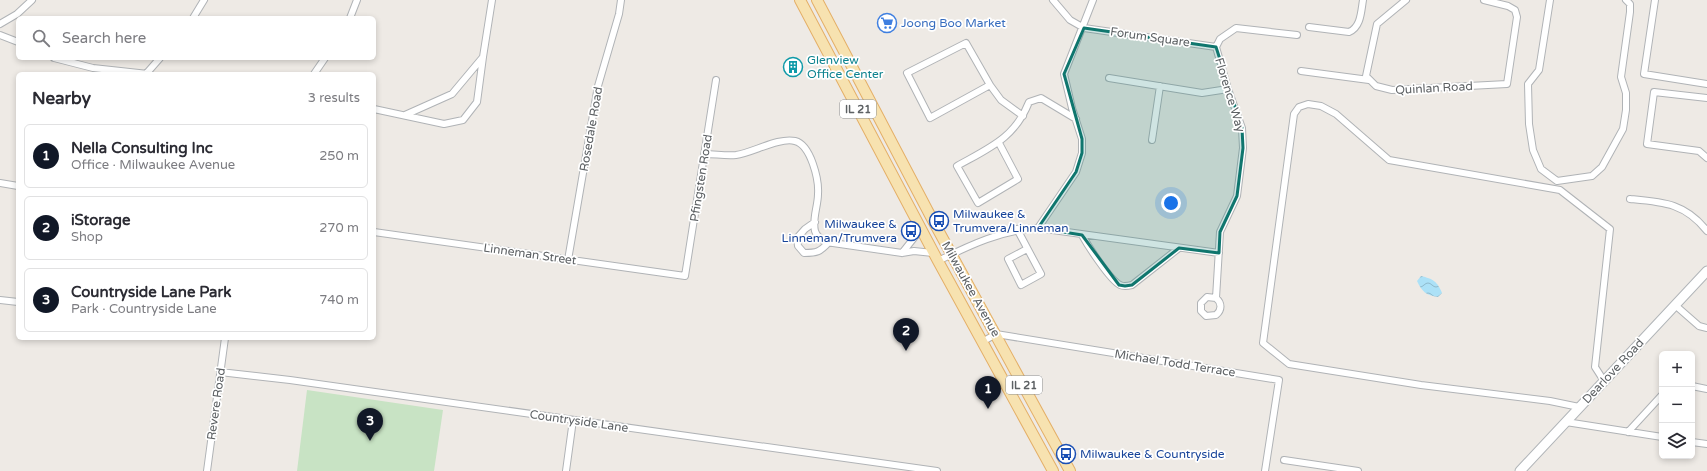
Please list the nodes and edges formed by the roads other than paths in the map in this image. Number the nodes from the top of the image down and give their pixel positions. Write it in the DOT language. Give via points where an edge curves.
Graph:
graph roads {
  1 [pos="32,0"];
  2 [pos="204,0"];
  3 [pos="357,0"];
  4 [pos="492,0"];
  5 [pos="621,0"];
  6 [pos="800,0"];
  7 [pos="805,0"];
  8 [pos="1053,0"];
  9 [pos="1093,0"];
  10 [pos="1363,0"];
  11 [pos="1406,0"];
  12 [pos="1484,0"];
  13 [pos="1550,0"];
  14 [pos="1626,0"];
  15 [pos="1655,0"];
  16 [pos="820,5"];
  17 [pos="18,16"];
  18 [pos="194,16"];
  19 [pos="351,16"];
  20 [pos="16,17"];
  21 [pos="0,24"];
  22 [pos="1309,27"];
  23 [pos="1084,28"];
  24 [pos="0,35"];
  25 [pos="1297,35"];
  26 [pos="16,41"];
  27 [pos="1216,47"];
  28 [pos="483,57"];
  29 [pos="62,60"];
  30 [pos="158,60"];
  31 [pos="323,60"];
  32 [pos="1301,71"];
  33 [pos="129,72"];
  34 [pos="149,72"];
  35 [pos="315,72"];
  36 [pos="1109,78"];
  37 [pos="1368,78"];
  38 [pos="716,80"];
  39 [pos="1707,84"];
  40 [pos="990,85"];
  41 [pos="1160,86"];
  42 [pos="1228,89"];
  43 [pos="1707,98"];
  44 [pos="376,110"];
  45 [pos="405,115"];
  46 [pos="1024,116"];
  47 [pos="1076,119"];
  48 [pos="1152,140"];
  49 [pos="999,143"];
  50 [pos="705,154"];
  51 [pos="1707,158"];
  52 [pos="0,183"];
  53 [pos="16,186"];
  54 [pos="1630,198"];
  55 [pos="815,222"];
  56 [pos="1038,228"];
  57 [pos="921,229"];
  58 [pos="1017,229"];
  59 [pos="1707,231"];
  60 [pos="376,232"];
  61 [pos="1082,235"];
  62 [pos="829,242"];
  63 [pos="1179,248"];
  64 [pos="1027,249"];
  65 [pos="902,253"];
  66 [pos="1219,253"];
  67 [pos="952,254"];
  68 [pos="936,257"];
  69 [pos="568,260"];
  70 [pos="1707,271"];
  71 [pos="685,276"];
  72 [pos="1216,298"];
  73 [pos="0,300"];
  74 [pos="16,302"];
  75 [pos="1675,305"];
  76 [pos="1707,328"];
  77 [pos="996,334"];
  78 [pos="225,340"];
  79 [pos="982,342"];
  80 [pos="220,372"];
  81 [pos="1604,381"];
  82 [pos="1695,386"];
  83 [pos="1707,388"];
  84 [pos="1659,398"];
  85 [pos="1579,408"];
  86 [pos="573,420"];
  87 [pos="1566,422"];
  88 [pos="1628,432"];
  89 [pos="1659,437"];
  90 [pos="1695,442"];
  91 [pos="1707,444"];
  92 [pos="1284,460"];
  93 [pos="207,471"];
  94 [pos="566,471"];
  95 [pos="937,471"];
  96 [pos="1053,471"];
  97 [pos="1070,471"];
  98 [pos="1265,471"];
  99 [pos="1358,471"];
  100 [pos="1520,471"];
  1 -- 17 [label="street"];
  2 -- 18 [label="street"];
  3 -- 19 [label="street"];
  4 -- 28 [label="street"];
  5 -- 69 [label="street, Rosedale Road" via="598,86"];
  6 -- 57 [label="main road, Milwaukee Avenue / IL 21"];
  7 -- 16 [label="main road" via="813,9"];
  8 -- 23 [label="street" via="1070,20"];
  9 -- 23 [label="street"];
  10 -- 22 [label="street" via="1360,18 1353,30 1349,32"];
  11 -- 37 [label="street" via="1377,24"];
  12 -- 37 [label="street, Quinlan Road" via="1515,10 1517,17 1508,84 1392,90 1376,86"];
  13 -- 14 [label="street" via="1539,70 1528,84 1529,124 1533,150 1541,169 1557,181 1567,181 1592,176 1602,167 1623,129 1626,93 1620,77 1630,12 1630,4"];
  15 -- 39 [label="street" via="1644,74"];
  16 -- 67 [label="main road, Milwaukee Avenue / IL 21"];
  20 -- 21 [label="street"];
  23 -- 27 [label="street, Forum Square"];
  23 -- 47 [label="street" via="1064,74"];
  24 -- 26 [label="street"];
  25 -- 27 [label="street, Florence Way" via="1236,28 1224,36"];
  27 -- 42 [label="street, Florence Way"];
  28 -- 45 [label="street" via="452,94"];
  28 -- 45 [label="street" via="477,102 463,120 444,124"];
  29 -- 33 [label="street" via="93,68"];
  30 -- 34 [label="street"];
  31 -- 35 [label="street"];
  32 -- 37 [label="street, Quinlan Road"];
  36 -- 41 [label="street"];
  38 -- 50 [label="street, Pfingsten Road"];
  40 -- 40 [label="street" via="930,118 907,73 966,43"];
  40 -- 46 [label="street" via="1001,100"];
  41 -- 42 [label="street" via="1202,93"];
  41 -- 48 [label="street"];
  42 -- 66 [label="street, Florence Way" via="1242,128 1243,148 1237,196 1220,232"];
  43 -- 51 [label="street" via="1654,92 1647,144 1699,151"];
  44 -- 45 [label="street"];
  46 -- 47 [label="street" via="1029,102 1040,98"];
  46 -- 49 [label="street"];
  47 -- 56 [label="street" via="1082,139 1082,153 1076,172"];
  49 -- 49 [label="street" via="957,166 978,202 1018,178"];
  50 -- 55 [label="street" via="735,155 795,140 804,145 811,158 818,184"];
  50 -- 71 [label="street, Pfingsten Road"];
  52 -- 53 [label="street"];
  54 -- 59 [label="street" via="1676,206 1696,218"];
  55 -- 62 [label="street" via="819,238"];
  55 -- 62 [label="street" via="797,238 798,246 804,253 813,253 822,250"];
  56 -- 58 [label="street"];
  56 -- 61 [label="street"];
  57 -- 65 [label="street"];
  57 -- 68 [label="main road, Milwaukee Avenue / IL 21"];
  58 -- 64 [label="street"];
  58 -- 67 [label="street" via="987,238"];
  60 -- 69 [label="street, Linneman Street"];
  61 -- 63 [label="street"];
  61 -- 63 [label="street" via="1089,248 1119,285 1125,286 1132,284"];
  62 -- 65 [label="street"];
  63 -- 66 [label="street"];
  64 -- 64 [label="street" via="1008,259 1021,284 1041,274"];
  65 -- 68 [label="street" via="914,251"];
  66 -- 72 [label="street, Florence Way"];
  67 -- 68 [label="street"];
  67 -- 77 [label="main road, Milwaukee Avenue / IL 21"];
  68 -- 79 [label="main road, Milwaukee Avenue / IL 21"];
  69 -- 71 [label="street, Linneman Street"];
  70 -- 75 [label="main road, Dearlove Road"];
  73 -- 74 [label="street"];
  75 -- 76 [label="street" via="1699,326"];
  75 -- 81 [label="main road, Dearlove Road"];
  77 -- 79 [label="street"];
  77 -- 97 [label="main road, Milwaukee Avenue / IL 21"];
  77 -- 98 [label="street, Michael Todd Terrace" via="1279,380"];
  78 -- 80 [label="street, Revere Road"];
  79 -- 96 [label="main road, Milwaukee Avenue / IL 21"];
  80 -- 86 [label="street, Countryside Lane"];
  80 -- 93 [label="street, Revere Road"];
  81 -- 85 [label="main road, Dearlove Road"];
  81 -- 85 [label="street" via="1595,367 1610,229 1560,190 1389,160 1336,114 1321,106 1308,104 1299,107 1294,114 1263,343 1290,364 1550,401"];
  82 -- 83 [label="street"];
  84 -- 88 [label="street"];
  85 -- 87 [label="main road, Dearlove Road"];
  86 -- 94 [label="street"];
  86 -- 95 [label="street, Countryside Lane"];
  87 -- 88 [label="street"];
  87 -- 100 [label="main road, Dearlove Road"];
  88 -- 89 [label="street"];
  90 -- 91 [label="street"];
  92 -- 99 [label="street"];
}
